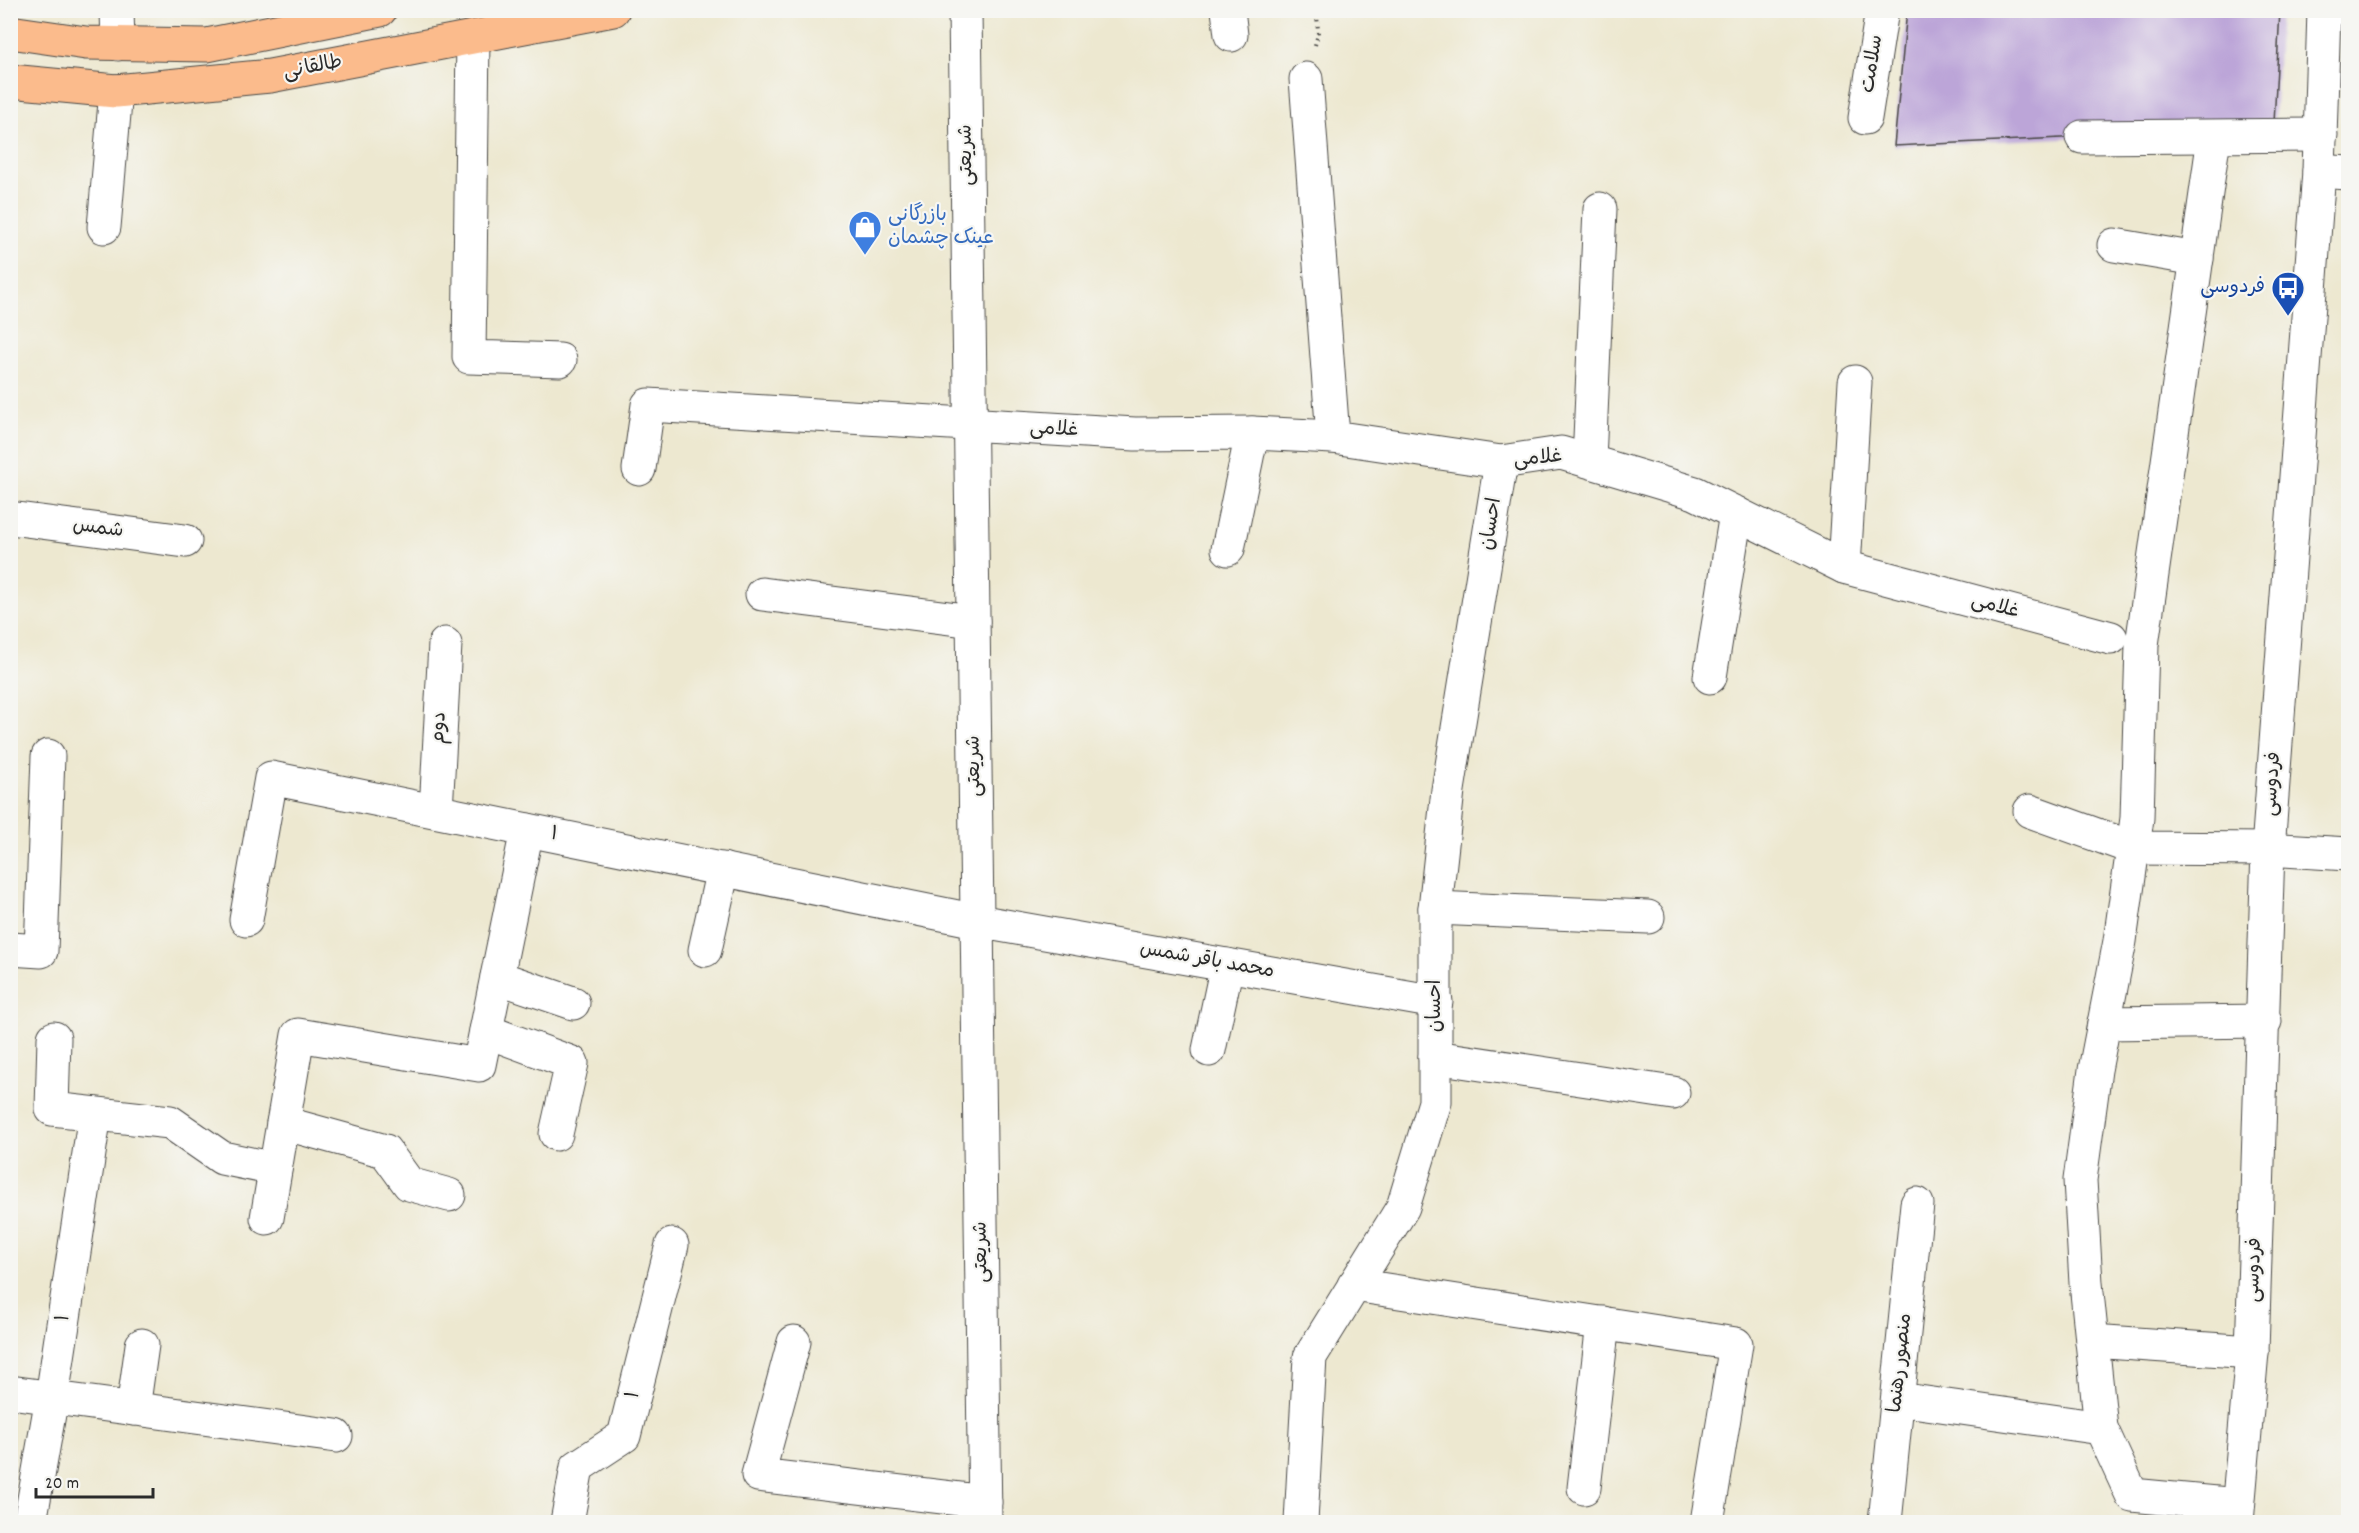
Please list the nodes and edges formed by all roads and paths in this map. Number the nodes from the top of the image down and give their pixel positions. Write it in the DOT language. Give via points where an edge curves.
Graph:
graph roads {
  1 [pos="117,10"];
  2 [pos="380,10"];
  3 [pos="613,10"];
  4 [pos="965,10"];
  5 [pos="1882,10"];
  6 [pos="2324,10"];
  7 [pos="10,32"];
  8 [pos="473,37"];
  9 [pos="118,44"];
  10 [pos="1306,79"];
  11 [pos="10,81"];
  12 [pos="116,92"];
  13 [pos="1865,118"];
  14 [pos="2321,135"];
  15 [pos="2082,137"];
  16 [pos="2214,137"];
  17 [pos="2334,172"];
  18 [pos="1600,209"];
  19 [pos="104,227"];
  20 [pos="2114,244"];
  21 [pos="2197,259"];
  22 [pos="560,360"];
  23 [pos="1856,382"];
  24 [pos="971,425"];
  25 [pos="1252,433"];
  26 [pos="1333,437"];
  27 [pos="1589,461"];
  28 [pos="1501,462"];
  29 [pos="639,469"];
  30 [pos="1736,513"];
  31 [pos="10,518"];
  32 [pos="185,541"];
  33 [pos="1228,549"];
  34 [pos="1844,567"];
  35 [pos="762,594"];
  36 [pos="973,621"];
  37 [pos="2111,638"];
  38 [pos="445,644"];
  39 [pos="1710,677"];
  40 [pos="48,756"];
  41 [pos="436,811"];
  42 [pos="2030,811"];
  43 [pos="527,830"];
  44 [pos="2133,848"];
  45 [pos="2268,849"];
  46 [pos="2349,854"];
  47 [pos="723,869"];
  48 [pos="1435,908"];
  49 [pos="1648,917"];
  50 [pos="246,920"];
  51 [pos="977,921"];
  52 [pos="10,949"];
  53 [pos="705,950"];
  54 [pos="1227,965"];
  55 [pos="497,977"];
  56 [pos="1436,1002"];
  57 [pos="573,1003"];
  58 [pos="2265,1021"];
  59 [pos="2104,1023"];
  60 [pos="486,1031"];
  61 [pos="54,1038"];
  62 [pos="1209,1050"];
  63 [pos="1435,1057"];
  64 [pos="1673,1093"];
  65 [pos="95,1114"];
  66 [pos="283,1123"];
  67 [pos="556,1134"];
  68 [pos="275,1169"];
  69 [pos="449,1195"];
  70 [pos="1917,1204"];
  71 [pos="267,1218"];
  72 [pos="672,1245"];
  73 [pos="1354,1285"];
  74 [pos="1603,1323"];
  75 [pos="2092,1341"];
  76 [pos="794,1342"];
  77 [pos="141,1345"];
  78 [pos="2252,1352"];
  79 [pos="10,1392"];
  80 [pos="52,1397"];
  81 [pos="1898,1399"];
  82 [pos="133,1409"];
  83 [pos="2101,1428"];
  84 [pos="336,1436"];
  85 [pos="1584,1488"];
  86 [pos="985,1512"];
  87 [pos="2237,1514"];
  88 [pos="30,1522"];
  89 [pos="567,1522"];
  90 [pos="1302,1522"];
  91 [pos="1707,1522"];
  92 [pos="1886,1522"];
  1 -- 9 [label="street"];
  2 -- 9 [label="main road" via="207,45"];
  3 -- 8 [label="main road, طالقانی"];
  4 -- 24 [label="street, شریعتی"];
  5 -- 13 [label="street, سلامت"];
  6 -- 14 [label="street, فردوسی"];
  7 -- 9 [label="main road"];
  8 -- 12 [label="main road, طالقانی" via="270,76"];
  8 -- 22 [label="street" via="469,357"];
  10 -- 26 [label="street"];
  11 -- 12 [label="main road, طالقانی"];
  12 -- 19 [label="street"];
  14 -- 16 [label="street"];
  14 -- 17 [label="street, فردوسی"];
  15 -- 16 [label="street"];
  16 -- 21 [label="street"];
  17 -- 45 [label="street, فردوسی"];
  18 -- 27 [label="street"];
  20 -- 21 [label="street"];
  21 -- 44 [label="street" via="2142,645"];
  23 -- 34 [label="street"];
  24 -- 25 [label="street, غلامی" via="1135,434"];
  24 -- 29 [label="street, غلامی" via="648,405"];
  24 -- 36 [label="street, شریعتی"];
  25 -- 26 [label="street, غلامی"];
  25 -- 33 [label="street"];
  26 -- 28 [label="street, غلامی"];
  27 -- 28 [label="street, غلامی" via="1561,453"];
  27 -- 30 [label="street, غلامی" via="1695,493"];
  28 -- 48 [label="street, احسان" via="1448,790"];
  30 -- 34 [label="street, غلامی"];
  30 -- 39 [label="street"];
  31 -- 32 [label="street, شمس"];
  34 -- 37 [label="street, غلامی"];
  35 -- 36 [label="street"];
  36 -- 51 [label="street, شریعتی"];
  38 -- 41 [label="street, دوم"];
  40 -- 52 [label="street" via="41,951"];
  41 -- 43 [label="street, ۱"];
  41 -- 50 [label="street, ۱" via="271,778"];
  42 -- 44 [label="street"];
  43 -- 47 [label="street, ۱"];
  43 -- 55 [label="street"];
  44 -- 45 [label="street"];
  44 -- 59 [label="street"];
  45 -- 46 [label="street"];
  45 -- 58 [label="street, فردوسی"];
  47 -- 51 [label="street, ۱"];
  47 -- 53 [label="street"];
  48 -- 49 [label="street"];
  48 -- 56 [label="street, احسان"];
  51 -- 54 [label="street, محمد باقر شمس"];
  51 -- 86 [label="street, شریعتی"];
  54 -- 56 [label="street, محمد باقر شمس"];
  54 -- 62 [label="street"];
  55 -- 57 [label="street"];
  55 -- 60 [label="street"];
  56 -- 63 [label="street, احسان"];
  58 -- 59 [label="street"];
  58 -- 78 [label="street, فردوسی"];
  59 -- 75 [label="street" via="2080,1180"];
  60 -- 66 [label="street" via="479,1065 298,1035"];
  60 -- 67 [label="street" via="572,1063"];
  61 -- 65 [label="street" via="52,1108"];
  63 -- 64 [label="street"];
  63 -- 73 [label="street, احسان" via="1434,1102 1403,1207"];
  65 -- 68 [label="street" via="170,1122 222,1158"];
  65 -- 80 [label="street, ۱"];
  66 -- 68 [label="street"];
  66 -- 69 [label="street" via="385,1151 409,1184"];
  68 -- 71 [label="street"];
  70 -- 81 [label="street, منصور رهنما"];
  72 -- 89 [label="street, ۱" via="624,1436 577,1467"];
  73 -- 74 [label="street"];
  73 -- 90 [label="street, احسان" via="1310,1357"];
  74 -- 85 [label="street"];
  74 -- 91 [label="street" via="1736,1344"];
  75 -- 78 [label="street"];
  75 -- 83 [label="street"];
  76 -- 86 [label="street" via="758,1475"];
  77 -- 82 [label="street"];
  78 -- 87 [label="street, فردوسی"];
  79 -- 80 [label="street"];
  80 -- 82 [label="street"];
  80 -- 88 [label="street, ۱"];
  81 -- 83 [label="street"];
  81 -- 92 [label="street, منصور رهنما"];
  82 -- 84 [label="street"];
  83 -- 87 [label="street" via="2132,1495"];
}
